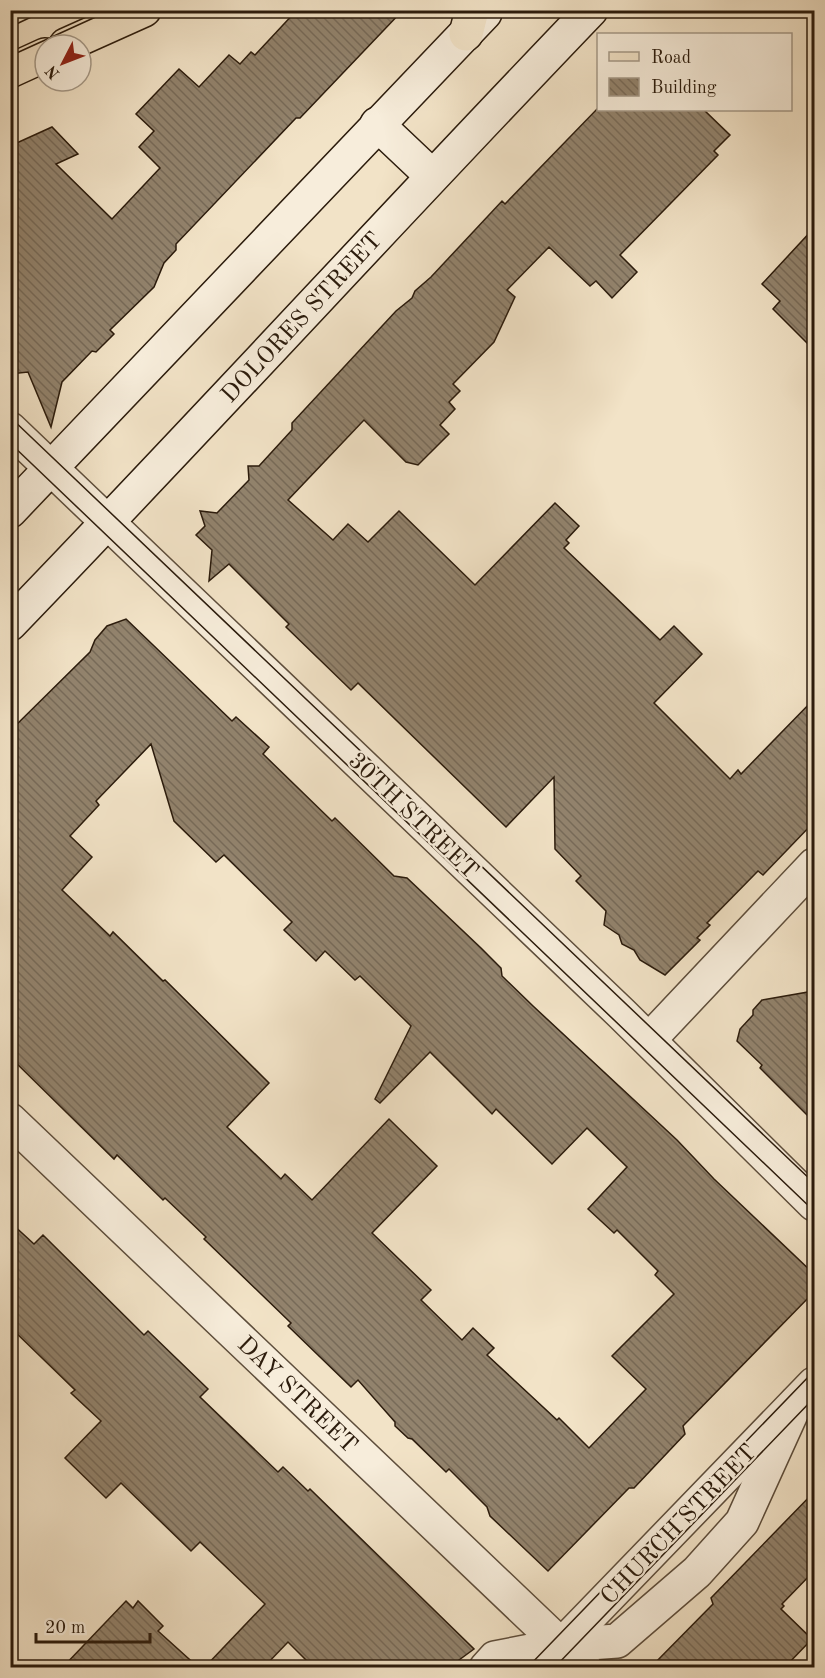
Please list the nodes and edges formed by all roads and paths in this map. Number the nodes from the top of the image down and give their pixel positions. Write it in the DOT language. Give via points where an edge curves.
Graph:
graph roads {
  1 [pos="144,10"];
  2 [pos="591,10"];
  3 [pos="475,18"];
  4 [pos="93,33"];
  5 [pos="33,60"];
  6 [pos="10,71"];
  7 [pos="377,124"];
  8 [pos="432,176"];
  9 [pos="10,429"];
  10 [pos="51,468"];
  11 [pos="10,511"];
  12 [pos="108,523"];
  13 [pos="10,624"];
  14 [pos="814,865"];
  15 [pos="649,1040"];
  16 [pos="10,1120"];
  17 [pos="814,1204"];
  18 [pos="805,1394"];
  19 [pos="550,1656"];
  20 [pos="486,1668"];
  21 [pos="585,1668"];
  1 -- 4 [label="main road"];
  2 -- 8 [label="street, DOLORES STREET"];
  3 -- 7 [label="street"];
  5 -- 6 [label="main road"];
  7 -- 8 [label="street"];
  7 -- 10 [label="street"];
  8 -- 12 [label="street, DOLORES STREET"];
  9 -- 10 [label="street, 30TH STREET"];
  10 -- 11 [label="street"];
  10 -- 12 [label="street, 30TH STREET"];
  12 -- 13 [label="street, DOLORES STREET"];
  12 -- 15 [label="street, 30TH STREET"];
  14 -- 15 [label="street"];
  15 -- 17 [label="street, 30TH STREET"];
  16 -- 19 [label="street, DAY STREET"];
  18 -- 19 [label="street, CHURCH STREET"];
  18 -- 19 [label="street, CHURCH STREET" via="742,1522 697,1572 617,1641"];
  19 -- 20 [label="street, CHURCH STREET" via="495,1658"];
  19 -- 21 [label="street, DAY STREET"];
}
